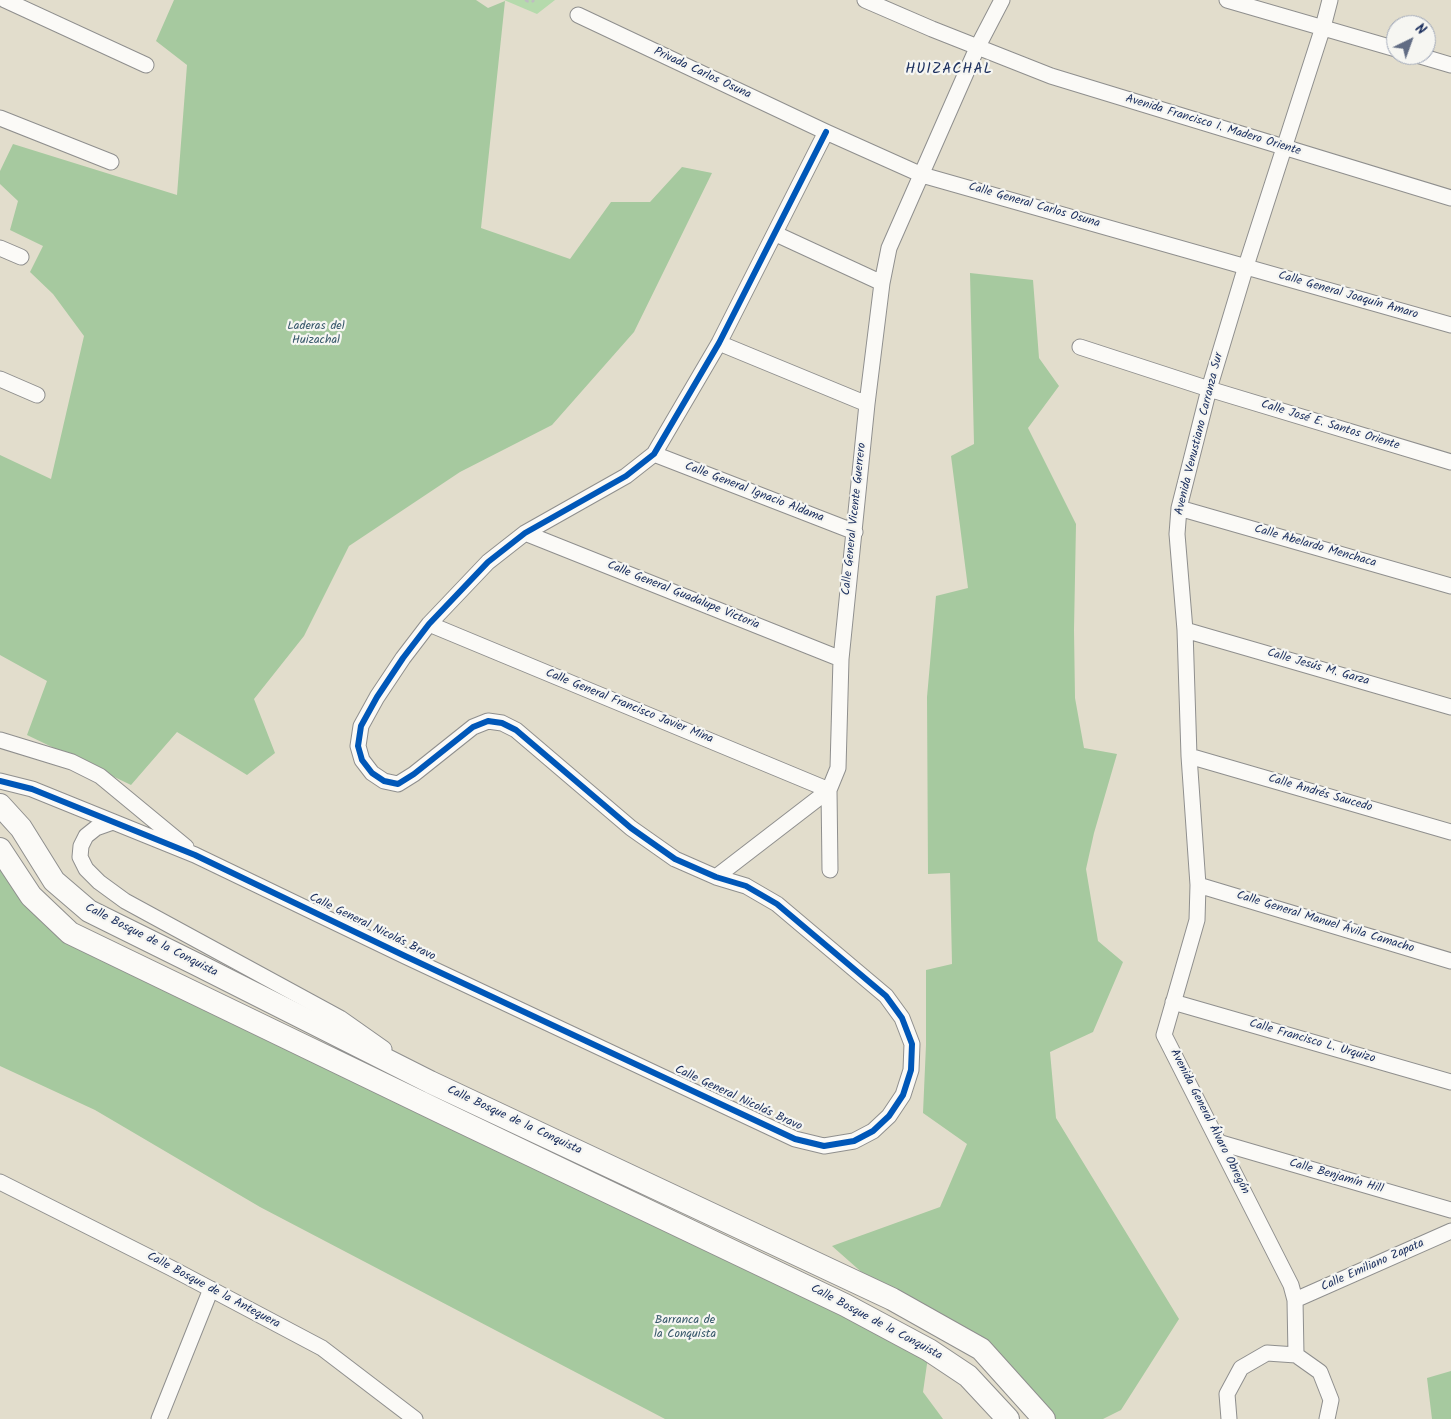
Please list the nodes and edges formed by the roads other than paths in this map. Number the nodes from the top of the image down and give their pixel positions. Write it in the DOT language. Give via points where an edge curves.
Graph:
graph roads {
  1 [pos="5,0"];
  2 [pos="865,0"];
  3 [pos="1002,0"];
  4 [pos="1227,0"];
  5 [pos="1330,0"];
  6 [pos="578,15"];
  7 [pos="1323,27"];
  8 [pos="1386,46"];
  9 [pos="978,48"];
  10 [pos="1436,61"];
  11 [pos="146,64"];
  12 [pos="1451,65"];
  13 [pos="0,118"];
  14 [pos="826,132"];
  15 [pos="1284,147"];
  16 [pos="111,162"];
  17 [pos="922,175"];
  18 [pos="1451,198"];
  19 [pos="776,234"];
  20 [pos="0,248"];
  21 [pos="21,257"];
  22 [pos="1246,266"];
  23 [pos="882,283"];
  24 [pos="1451,325"];
  25 [pos="719,343"];
  26 [pos="1080,347"];
  27 [pos="0,379"];
  28 [pos="1209,389"];
  29 [pos="37,395"];
  30 [pos="867,404"];
  31 [pos="654,454"];
  32 [pos="1451,462"];
  33 [pos="1179,508"];
  34 [pos="854,532"];
  35 [pos="525,534"];
  36 [pos="1451,586"];
  37 [pos="429,624"];
  38 [pos="1185,630"];
  39 [pos="840,659"];
  40 [pos="1451,707"];
  41 [pos="0,740"];
  42 [pos="1189,756"];
  43 [pos="0,781"];
  44 [pos="829,790"];
  45 [pos="0,805"];
  46 [pos="113,822"];
  47 [pos="1451,832"];
  48 [pos="0,849"];
  49 [pos="195,855"];
  50 [pos="830,870"];
  51 [pos="716,876"];
  52 [pos="1198,885"];
  53 [pos="1451,961"];
  54 [pos="1173,1002"];
  55 [pos="430,1082"];
  56 [pos="1451,1082"];
  57 [pos="1221,1143"];
  58 [pos="0,1182"];
  59 [pos="1451,1210"];
  60 [pos="1451,1232"];
  61 [pos="211,1289"];
  62 [pos="1295,1300"];
  63 [pos="1296,1355"];
  64 [pos="159,1419"];
  65 [pos="415,1419"];
  66 [pos="1008,1419"];
  67 [pos="1044,1419"];
  68 [pos="1230,1419"];
  69 [pos="1327,1419"];
  1 -- 11 [label="street"];
  2 -- 9 [label="street, Avenida Francisco I. Madero Oriente"];
  3 -- 9 [label="street, Calle General Vicente Guerrero"];
  4 -- 7 [label="street"];
  5 -- 7 [label="street, Avenida Venustiano Carranza Sur"];
  6 -- 14 [label="street, Privada Carlos Osuna"];
  7 -- 8 [label="street"];
  7 -- 15 [label="street, Avenida Venustiano Carranza Sur"];
  9 -- 15 [label="street, Avenida Francisco I. Madero Oriente" via="1051,76"];
  9 -- 17 [label="street, Calle General Vicente Guerrero"];
  10 -- 12 [label="street"];
  13 -- 16 [label="street"];
  14 -- 17 [label="street, Calle General Carlos Osuna"];
  14 -- 19 [label="street"];
  15 -- 18 [label="street, Avenida Francisco I. Madero Oriente"];
  15 -- 22 [label="street, Avenida Venustiano Carranza Sur"];
  17 -- 22 [label="street, Calle General Carlos Osuna"];
  17 -- 23 [label="street, Calle General Vicente Guerrero" via="889,248"];
  19 -- 23 [label="street"];
  19 -- 25 [label="street"];
  20 -- 21 [label="street"];
  22 -- 24 [label="street, Calle General Joaquín Amaro"];
  22 -- 28 [label="street, Avenida Venustiano Carranza Sur"];
  23 -- 30 [label="street, Calle General Vicente Guerrero"];
  25 -- 30 [label="street"];
  25 -- 31 [label="street"];
  26 -- 28 [label="street, Calle José E. Santos Oriente"];
  27 -- 29 [label="street"];
  28 -- 32 [label="street, Calle José E. Santos Oriente"];
  28 -- 33 [label="street, Avenida Venustiano Carranza Sur"];
  30 -- 34 [label="street, Calle General Vicente Guerrero"];
  31 -- 34 [label="street, Calle General Ignacio Aldama"];
  31 -- 35 [label="street" via="626,476"];
  33 -- 36 [label="street, Calle Abelardo Menchaca"];
  33 -- 38 [label="street, Avenida Venustiano Carranza Sur" via="1177,534"];
  34 -- 39 [label="street, Calle General Vicente Guerrero"];
  35 -- 37 [label="street" via="488,562"];
  35 -- 39 [label="street, Calle General Guadalupe Victoria"];
  37 -- 44 [label="street, Calle General Francisco Javier Mina"];
  37 -- 51 [label="street, Calle General Nicolás Bravo" via="377,697 361,726 358,746 362,760 372,772 384,781 398,784 473,726 488,721 502,723 516,730 631,828 675,859"];
  38 -- 40 [label="street, Calle Jesús M. Garza"];
  38 -- 42 [label="street, Avenida Venustiano Carranza Sur"];
  39 -- 44 [label="street, Calle General Vicente Guerrero" via="838,768"];
  41 -- 49 [label="street, Calle General Nicolás Bravo" via="72,762 100,776"];
  42 -- 47 [label="street, Calle Andrés Saucedo"];
  42 -- 52 [label="street, Avenida Venustiano Carranza Sur"];
  43 -- 46 [label="street, Calle General Nicolás Bravo" via="32,789"];
  44 -- 50 [label="street, Calle General Vicente Guerrero"];
  44 -- 51 [label="street"];
  45 -- 55 [label="main road, Calle Bosque de la Conquista" via="21,828 54,881 89,911"];
  46 -- 49 [label="street, Calle General Nicolás Bravo"];
  46 -- 55 [label="street" via="96,828 80,846 83,863 99,882 125,901 340,1018"];
  48 -- 66 [label="main road, Calle Bosque de la Conquista" via="31,896 70,933 845,1304 929,1350 968,1376"];
  49 -- 51 [label="street, Calle General Nicolás Bravo" via="796,1139 824,1146 854,1141 873,1131 889,1116 903,1095 911,1070 912,1044 902,1018 886,996 777,904 746,886"];
  52 -- 53 [label="street, Calle General Manuel Ávila Camacho"];
  52 -- 54 [label="street, Avenida General Álvaro Obregón" via="1197,920"];
  54 -- 56 [label="street, Calle Francisco L. Urquizo"];
  54 -- 57 [label="street, Avenida General Álvaro Obregón" via="1164,1035"];
  55 -- 67 [label="main road, Calle Bosque de la Conquista" via="892,1298 981,1349"];
  57 -- 59 [label="street, Calle Benjamín Hill"];
  57 -- 62 [label="street, Avenida General Álvaro Obregón" via="1291,1284"];
  58 -- 61 [label="street, Calle Bosque de la Antequera"];
  60 -- 62 [label="street, Calle Emiliano Zapata"];
  61 -- 64 [label="street"];
  61 -- 65 [label="street, Calle Bosque de la Antequera" via="322,1348"];
  62 -- 63 [label="street, Avenida General Álvaro Obregón"];
  63 -- 68 [label="street" via="1267,1353 1241,1368 1227,1394"];
  63 -- 69 [label="street" via="1320,1372 1331,1400"];
}
